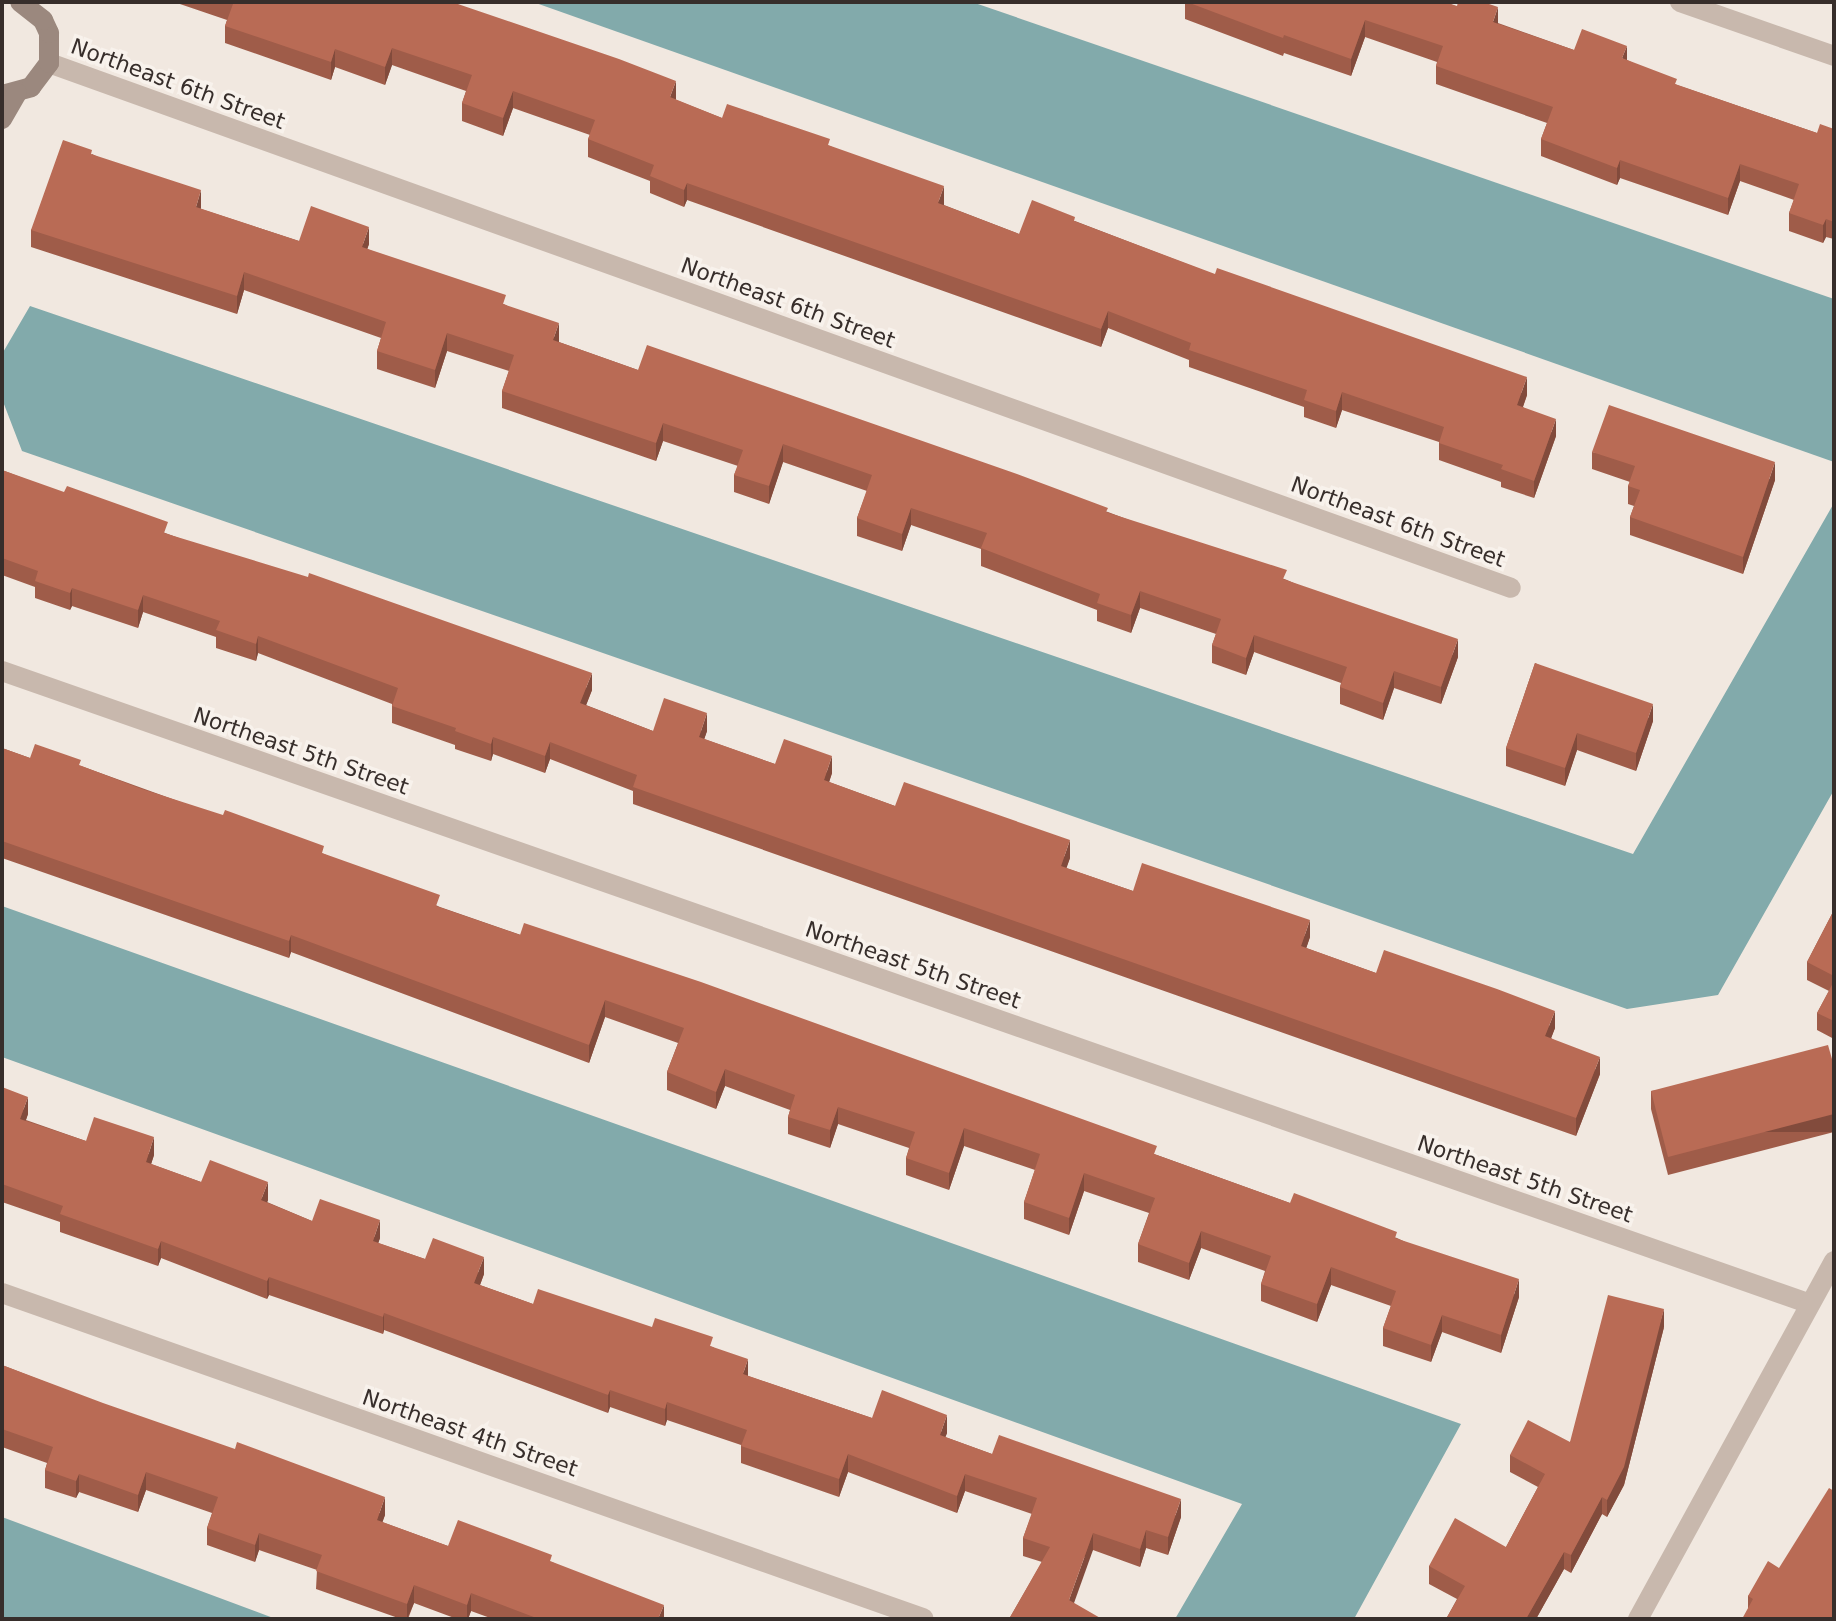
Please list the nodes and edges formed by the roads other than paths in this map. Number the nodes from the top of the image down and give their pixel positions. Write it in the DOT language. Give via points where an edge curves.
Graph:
graph roads {
  1 [pos="20,2"];
  2 [pos="1680,2"];
  3 [pos="44,11"];
  4 [pos="1834,56"];
  5 [pos="49,63"];
  6 [pos="10,94"];
  7 [pos="2,119"];
  8 [pos="1511,588"];
  9 [pos="2,671"];
  10 [pos="1834,1261"];
  11 [pos="2,1293"];
  12 [pos="1808,1303"];
  13 [pos="923,1618"];
  14 [pos="1638,1619"];
  1 -- 3 [label="street"];
  2 -- 4 [label="street"];
  3 -- 5 [label="street" via="52,48"];
  5 -- 6 [label="street" via="31,87"];
  5 -- 8 [label="street, Northeast 6th Street"];
  6 -- 7 [label="street"];
  9 -- 12 [label="street, Northeast 5th Street"];
  10 -- 12 [label="street"];
  11 -- 13 [label="street, Northeast 4th Street"];
  12 -- 14 [label="street"];
}
